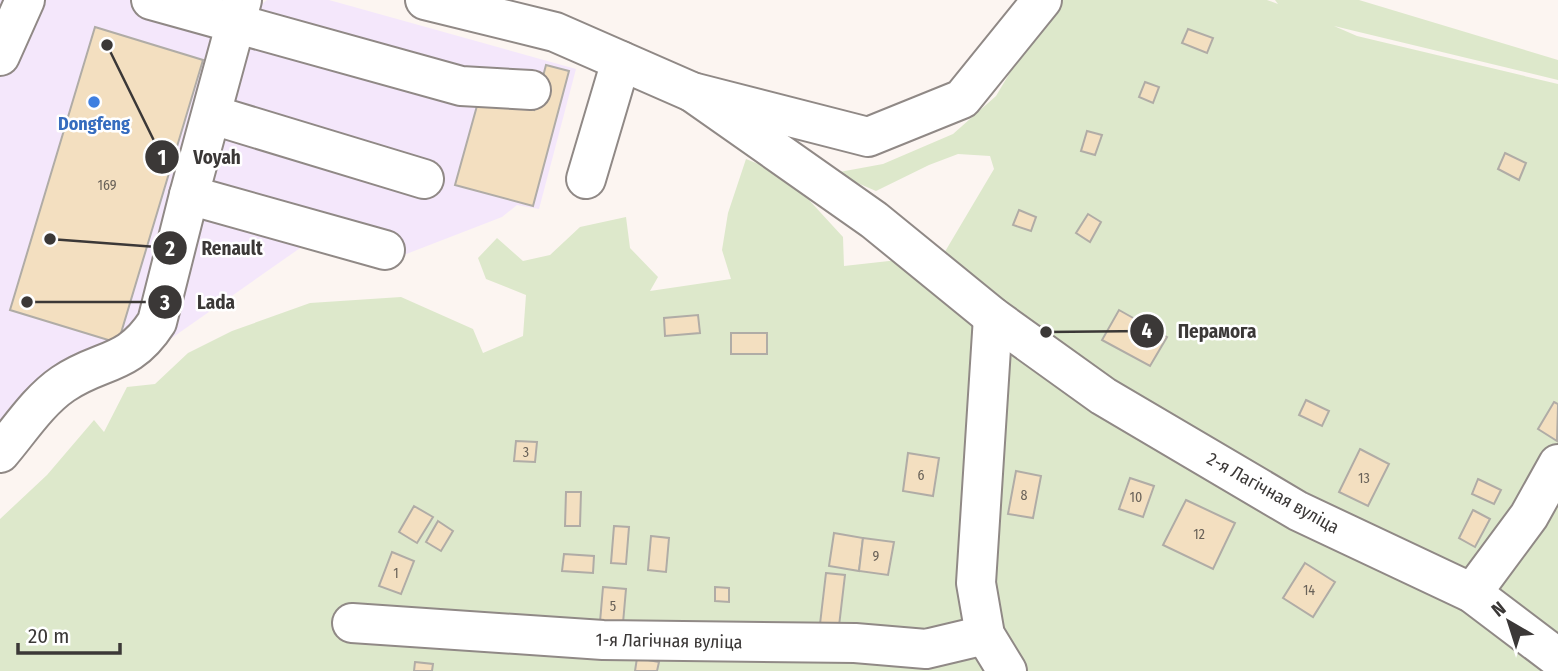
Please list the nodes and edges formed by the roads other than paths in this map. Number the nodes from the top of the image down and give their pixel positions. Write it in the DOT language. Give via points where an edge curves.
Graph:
graph roads {
  1 [pos="25,0"];
  2 [pos="151,0"];
  3 [pos="425,0"];
  4 [pos="1042,0"];
  5 [pos="240,12"];
  6 [pos="0,55"];
  7 [pos="621,61"];
  8 [pos="531,90"];
  9 [pos="692,92"];
  10 [pos="213,116"];
  11 [pos="424,178"];
  12 [pos="586,178"];
  13 [pos="189,195"];
  14 [pos="385,250"];
  15 [pos="993,317"];
  16 [pos="0,453"];
  17 [pos="1558,464"];
  18 [pos="1472,593"];
  19 [pos="352,622"];
  20 [pos="985,635"];
  21 [pos="1543,659"];
  22 [pos="1006,671"];
  1 -- 6 [label="lane"];
  2 -- 5 [label="lane"];
  3 -- 7 [label="lane" via="555,32"];
  4 -- 9 [label="lane" via="962,99 867,137"];
  5 -- 8 [label="lane" via="461,86"];
  5 -- 10 [label="lane"];
  7 -- 9 [label="lane"];
  7 -- 12 [label="lane"];
  9 -- 15 [label="lane, 2-я Лагічная вуліца" via="874,220"];
  10 -- 11 [label="lane"];
  10 -- 13 [label="lane"];
  13 -- 14 [label="lane"];
  13 -- 16 [label="lane" via="151,332 123,357 63,384"];
  15 -- 18 [label="lane, 2-я Лагічная вуліца" via="1103,396 1298,511"];
  15 -- 20 [label="lane" via="976,583"];
  17 -- 18 [label="lane" via="1529,516"];
  18 -- 21 [label="lane, 2-я Лагічная вуліца"];
  19 -- 20 [label="lane, 1-я Лагічная вуліца" via="603,640 855,643 926,649"];
  20 -- 22 [label="lane"];
}
